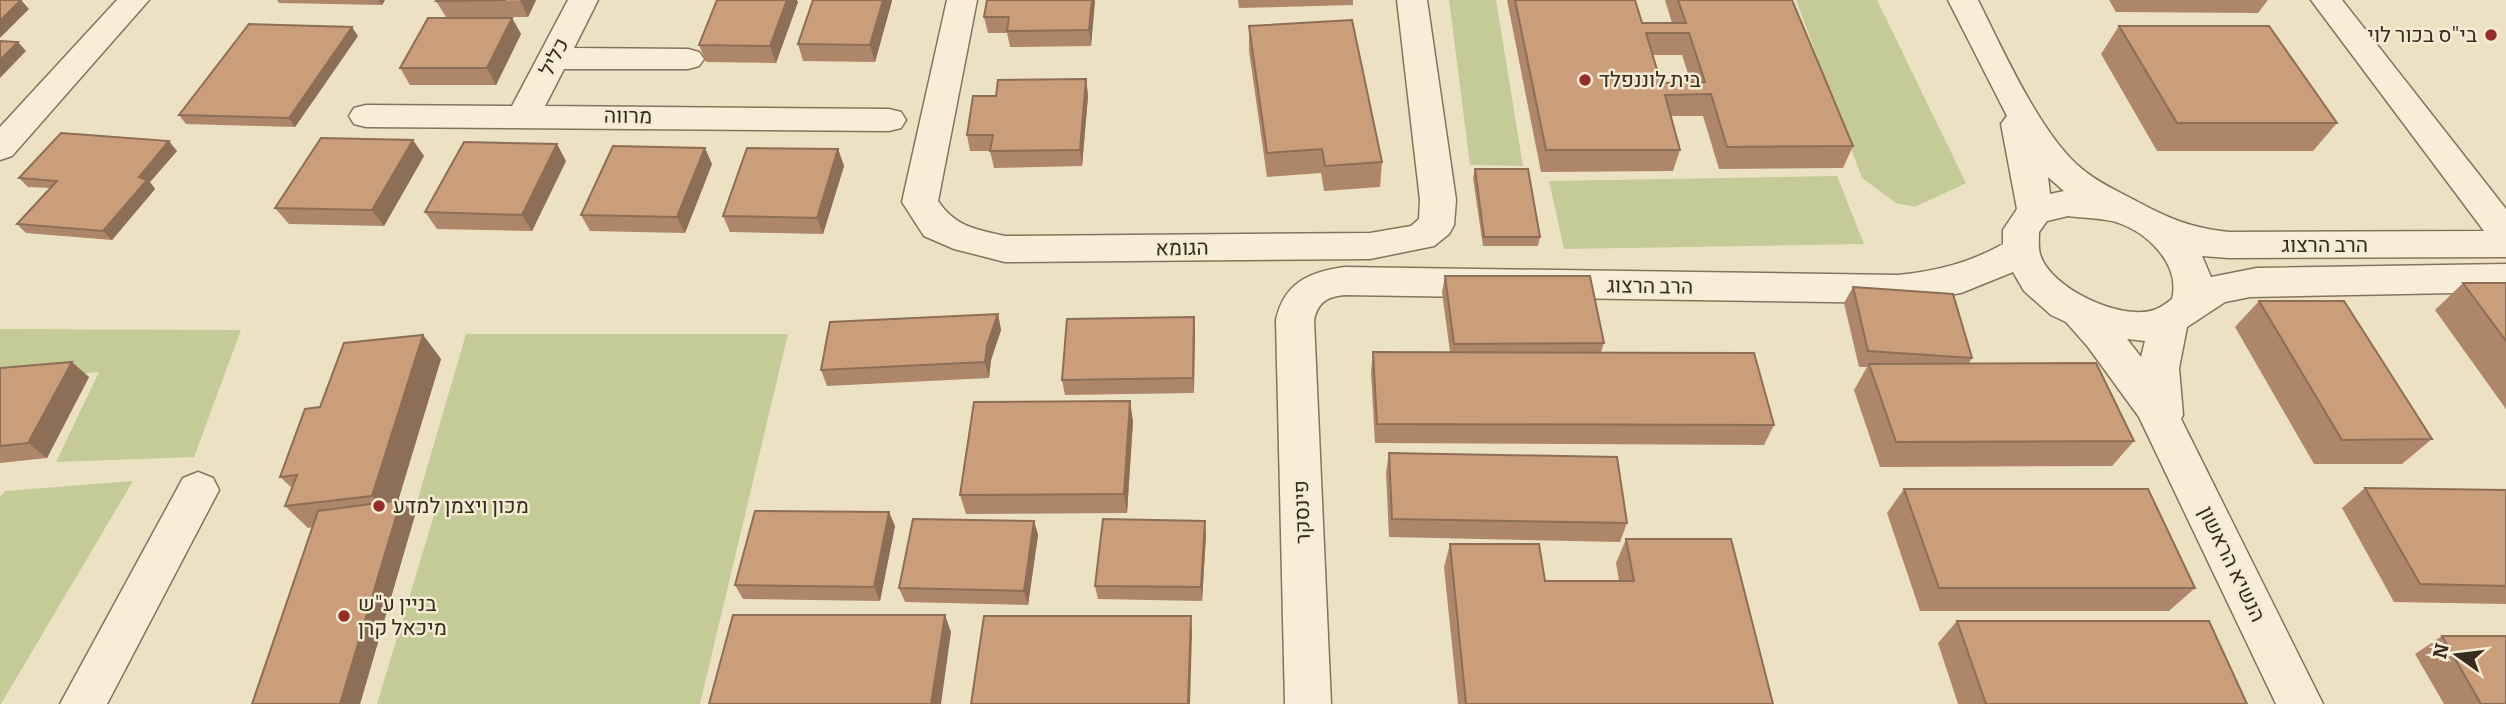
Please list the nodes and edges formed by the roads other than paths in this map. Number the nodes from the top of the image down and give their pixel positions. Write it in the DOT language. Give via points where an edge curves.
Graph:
graph roads {
  1 [pos="134,0"];
  2 [pos="583,0"];
  3 [pos="962,0"];
  4 [pos="1412,0"];
  5 [pos="1963,0"];
  6 [pos="2326,0"];
  7 [pos="553,58"];
  8 [pos="688,59"];
  9 [pos="2011,98"];
  10 [pos="524,115"];
  11 [pos="366,116"];
  12 [pos="889,120"];
  13 [pos="0,148"];
  14 [pos="2035,211"];
  15 [pos="2133,217"];
  16 [pos="2506,234"];
  17 [pos="2506,244"];
  18 [pos="2018,252"];
  19 [pos="2506,278"];
  20 [pos="2078,312"];
  21 [pos="2178,316"];
  22 [pos="1295,320"];
  23 [pos="2165,424"];
  24 [pos="198,490"];
  25 [pos="83,704"];
  26 [pos="1308,704"];
  27 [pos="2300,704"];
  1 -- 13 [label="street"];
  2 -- 7 [label="street, כליל"];
  3 -- 4 [label="street, הגומא" via="920,202 937,227 1005,249 1370,246 1421,237 1436,225 1438,200"];
  5 -- 9 [label="street, הנשיא הראשון"];
  6 -- 16 [label="street"];
  7 -- 8 [label="street"];
  7 -- 10 [label="street, כליל"];
  9 -- 14 [label="street, הנשיא הראשון"];
  9 -- 15 [label="street, הנשיא הראשון" via="2068,176"];
  10 -- 11 [label="street, מרווה"];
  10 -- 12 [label="street, מרווה"];
  14 -- 15 [label="street, הנשיא הראשון" via="2073,202"];
  14 -- 18 [label="street" via="2023,222"];
  15 -- 17 [label="street, הרב הרצוג" via="2200,242"];
  15 -- 21 [label="street, הנשיא הראשון" via="2168,239 2185,257 2194,294"];
  18 -- 20 [label="street, הנשיא הראשון" via="2042,289"];
  18 -- 22 [label="street, הרב הרצוג" via="1953,283 1898,289 1327,283 1297,304"];
  19 -- 21 [label="street, הרב הרצוג" via="2227,285"];
  20 -- 21 [label="street, הנשיא הראשון" via="2118,325 2146,326"];
  20 -- 23 [label="street, הנשיא הראשון" via="2133,371"];
  21 -- 23 [label="street, הנשיא הראשון" via="2159,356"];
  22 -- 26 [label="street, פינסקר"];
  23 -- 27 [label="street, הנשיא הראשון"];
  24 -- 25 [label="street"];
}
